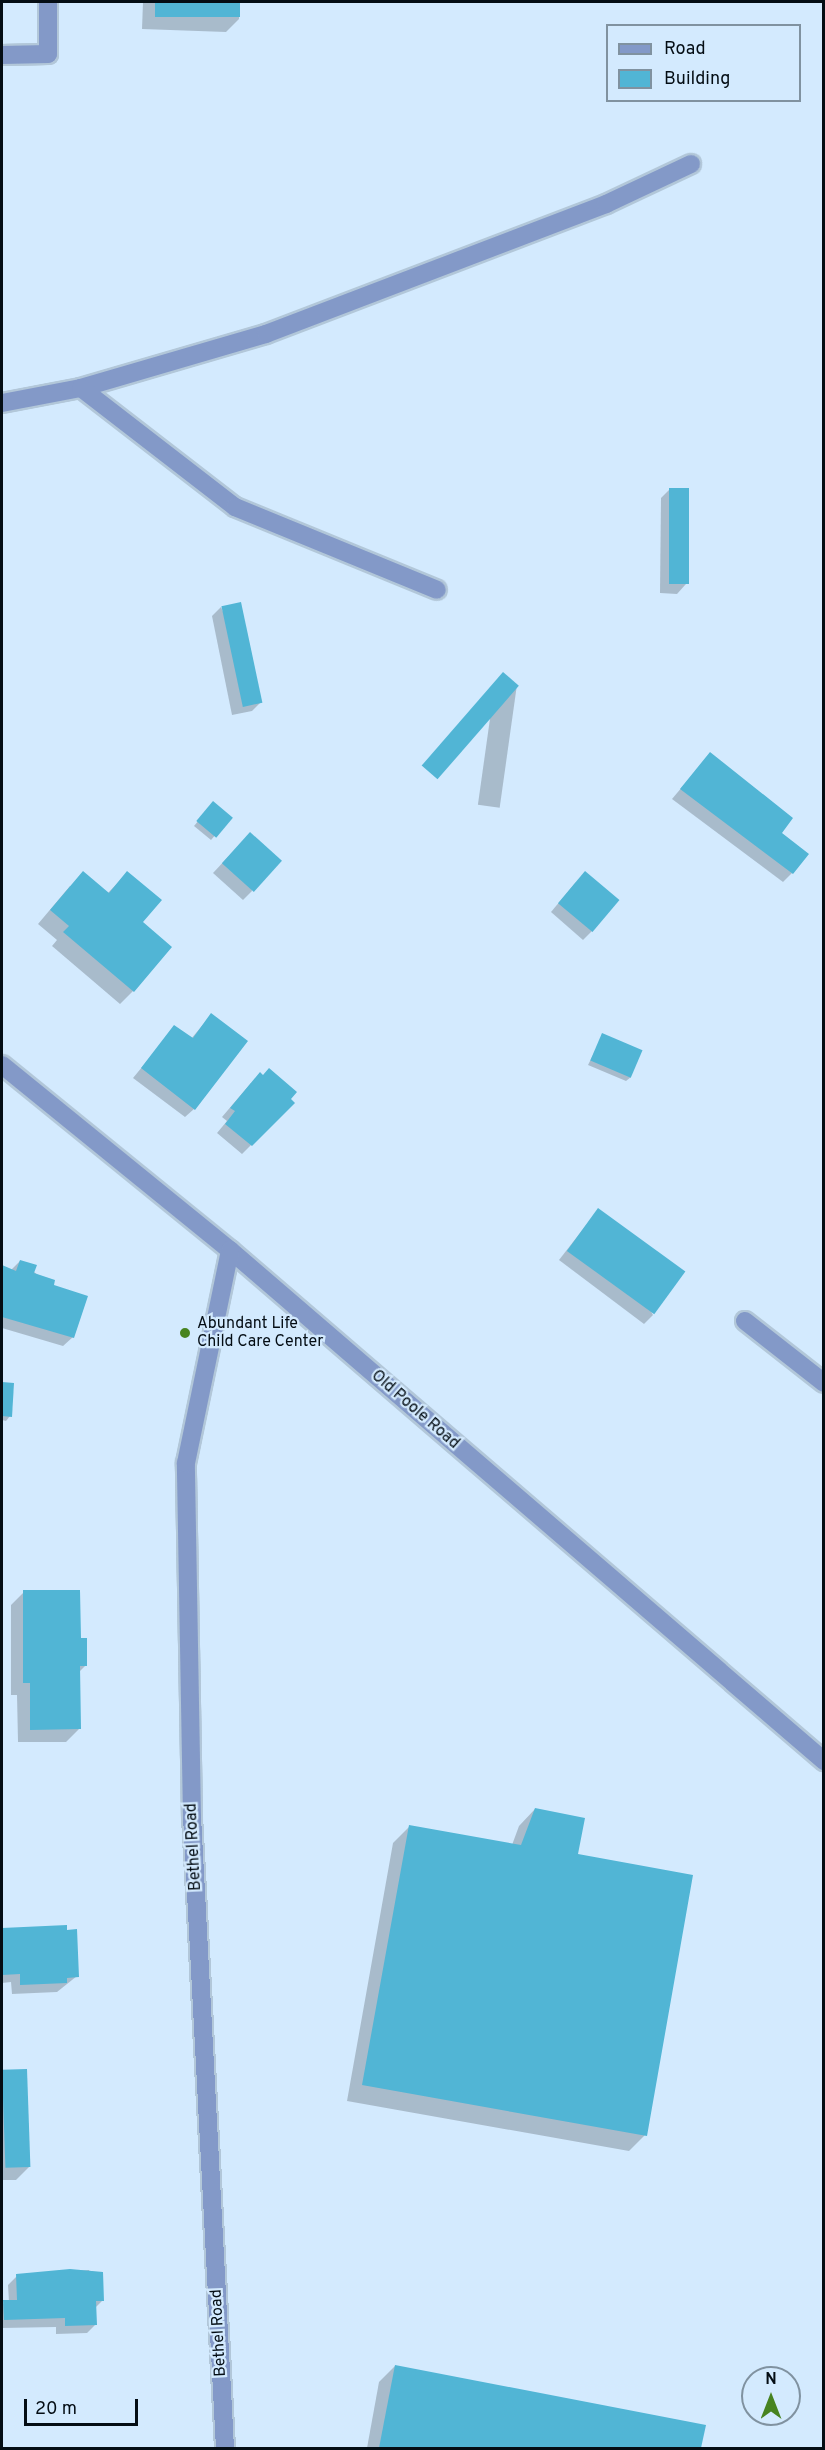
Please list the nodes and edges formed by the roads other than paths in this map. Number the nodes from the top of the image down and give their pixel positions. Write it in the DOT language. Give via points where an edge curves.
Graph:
graph roads {
  1 [pos="48,2"];
  2 [pos="2,55"];
  3 [pos="691,164"];
  4 [pos="81,388"];
  5 [pos="2,403"];
  6 [pos="437,590"];
  7 [pos="2,1065"];
  8 [pos="230,1250"];
  9 [pos="745,1321"];
  10 [pos="824,1383"];
  11 [pos="824,1761"];
  12 [pos="225,2448"];
  1 -- 2 [label="street" via="48,54"];
  3 -- 4 [label="street" via="606,204 266,334"];
  4 -- 5 [label="street"];
  4 -- 6 [label="street" via="235,507"];
  7 -- 8 [label="street, Old Poole Road"];
  8 -- 11 [label="street, Old Poole Road"];
  8 -- 12 [label="street, Bethel Road" via="186,1463 192,1817"];
  9 -- 10 [label="street"];
}
